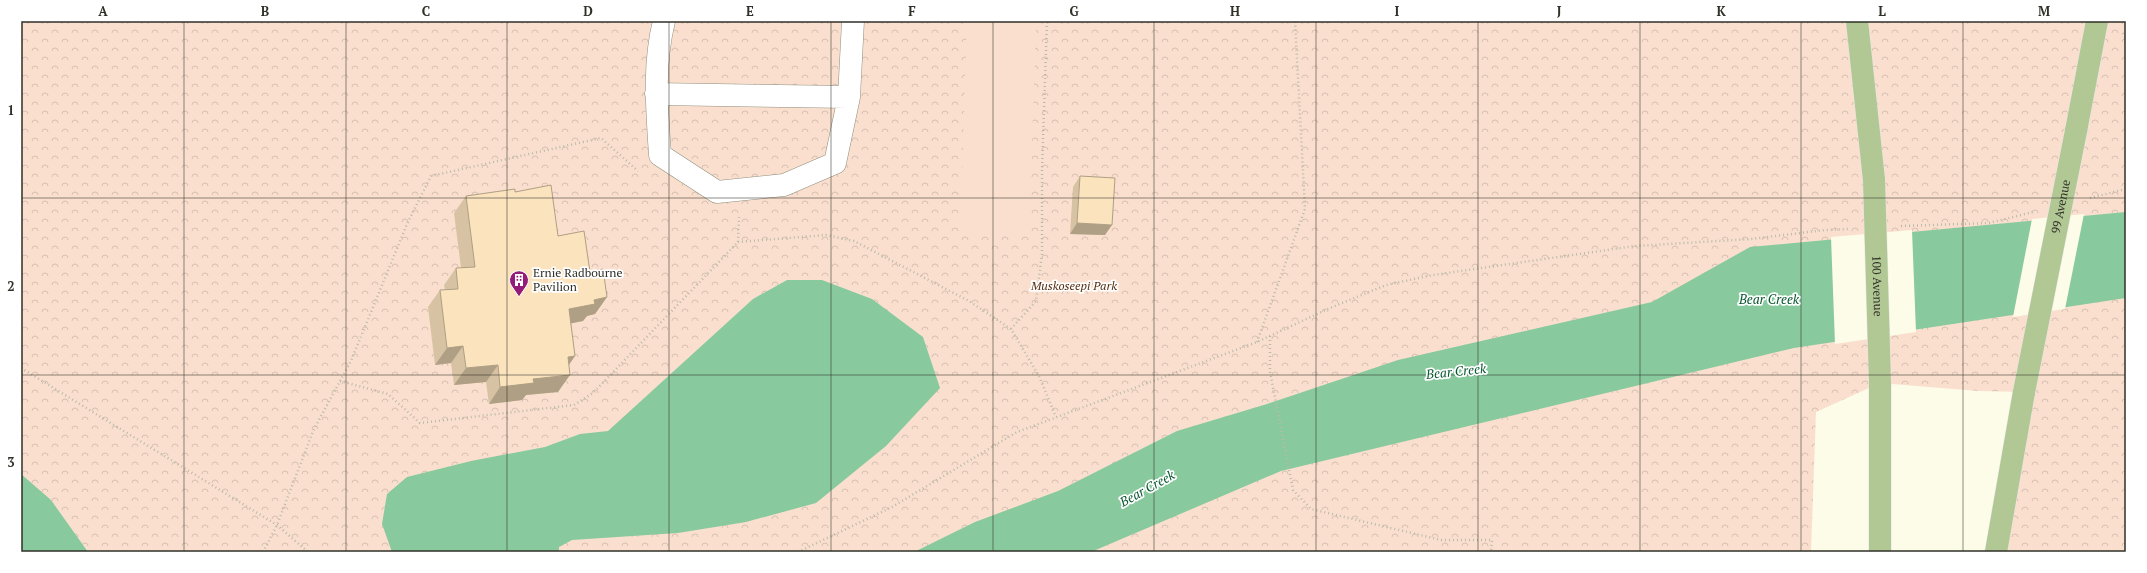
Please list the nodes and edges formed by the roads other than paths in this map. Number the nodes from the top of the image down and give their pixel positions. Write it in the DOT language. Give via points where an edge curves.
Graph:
graph roads {
  1 [pos="664,21"];
  2 [pos="853,21"];
  3 [pos="1857,21"];
  4 [pos="2098,21"];
  5 [pos="656,94"];
  6 [pos="849,98"];
  7 [pos="1880,552"];
  8 [pos="1996,552"];
  1 -- 5 [label="lane" via="658,44"];
  2 -- 6 [label="lane"];
  3 -- 7 [label="main road, 100 Avenue, bridge" via="1874,180 1880,383"];
  4 -- 8 [label="main road, 99 Avenue, bridge" via="2024,392"];
  5 -- 6 [label="lane"];
  5 -- 6 [label="lane" via="660,155 717,192 784,185 835,163"];
}
